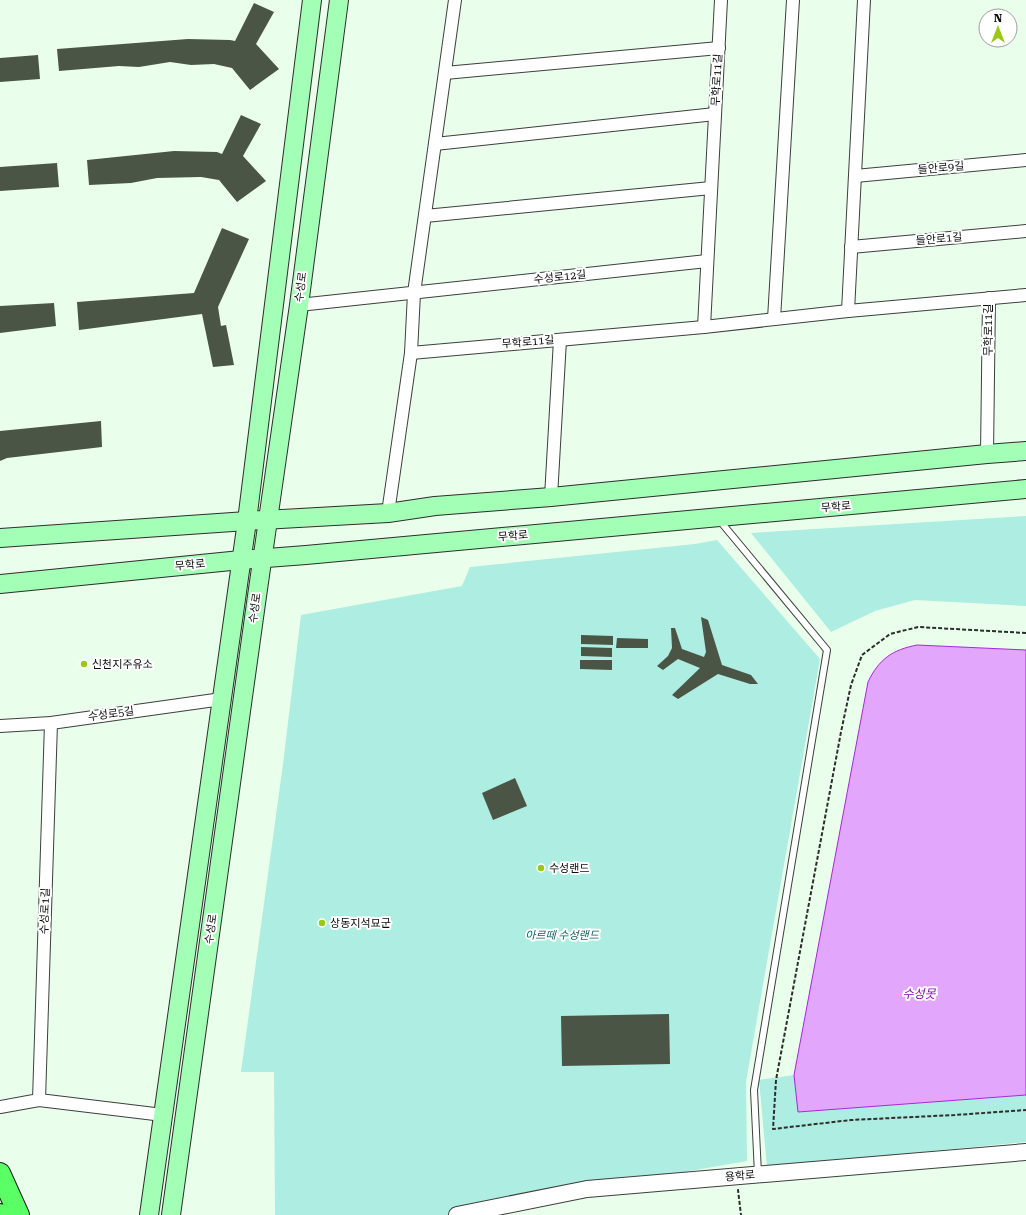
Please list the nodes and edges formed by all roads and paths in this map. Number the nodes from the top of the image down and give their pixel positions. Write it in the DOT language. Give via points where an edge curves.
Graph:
graph roads {
  1 [pos="312,0"];
  2 [pos="339,0"];
  3 [pos="454,0"];
  4 [pos="721,0"];
  5 [pos="793,0"];
  6 [pos="864,0"];
  7 [pos="719,48"];
  8 [pos="445,73"];
  9 [pos="715,114"];
  10 [pos="435,144"];
  11 [pos="1026,160"];
  12 [pos="855,176"];
  13 [pos="711,188"];
  14 [pos="425,216"];
  15 [pos="1026,231"];
  16 [pos="851,247"];
  17 [pos="707,261"];
  18 [pos="414,293"];
  19 [pos="1026,295"];
  20 [pos="989,298"];
  21 [pos="299,305"];
  22 [pos="848,311"];
  23 [pos="774,319"];
  24 [pos="704,327"];
  25 [pos="560,340"];
  26 [pos="411,353"];
  27 [pos="1026,451"];
  28 [pos="987,454"];
  29 [pos="1026,489"];
  30 [pos="551,497"];
  31 [pos="388,513"];
  32 [pos="717,518"];
  33 [pos="268,519"];
  34 [pos="246,521"];
  35 [pos="3,538"];
  36 [pos="262,559"];
  37 [pos="241,560"];
  38 [pos="0,584"];
  39 [pos="1026,633"];
  40 [pos="222,699"];
  41 [pos="51,723"];
  42 [pos="0,726"];
  43 [pos="39,1100"];
  44 [pos="0,1107"];
  45 [pos="1026,1110"];
  46 [pos="163,1115"];
  47 [pos="1026,1152"];
  48 [pos="0,1173"];
  49 [pos="758,1174"];
  50 [pos="745,1190"];
  51 [pos="19,1215"];
  52 [pos="149,1215"];
  53 [pos="171,1215"];
  54 [pos="457,1215"];
  55 [pos="742,1215"];
  1 -- 34 [label="main road, 수성로"];
  2 -- 21 [label="main road, 수성로"];
  3 -- 8 [label="street"];
  4 -- 7 [label="street, 무학로11길"];
  5 -- 23 [label="street"];
  6 -- 12 [label="street"];
  7 -- 8 [label="street"];
  7 -- 9 [label="street, 무학로11길"];
  8 -- 10 [label="street"];
  9 -- 10 [label="street"];
  9 -- 13 [label="street, 무학로11길"];
  10 -- 14 [label="street"];
  11 -- 12 [label="street, 들안로9길"];
  12 -- 16 [label="street"];
  13 -- 14 [label="street"];
  13 -- 17 [label="street, 무학로11길"];
  14 -- 18 [label="street"];
  15 -- 16 [label="street, 들안로1길"];
  16 -- 22 [label="street"];
  17 -- 18 [label="street, 수성로12길"];
  17 -- 24 [label="street, 무학로11길"];
  18 -- 21 [label="street, 수성로12길"];
  18 -- 26 [label="street"];
  19 -- 20 [label="street"];
  20 -- 22 [label="street, 무학로11길"];
  20 -- 28 [label="street, 무학로11길"];
  21 -- 33 [label="main road, 수성로"];
  22 -- 23 [label="street, 무학로11길"];
  23 -- 24 [label="street, 무학로11길"];
  24 -- 25 [label="street, 무학로11길"];
  25 -- 26 [label="street, 무학로11길"];
  25 -- 30 [label="street"];
  26 -- 31 [label="street"];
  27 -- 28 [label="main road"];
  28 -- 30 [label="main road"];
  29 -- 32 [label="main road, 무학로"];
  30 -- 31 [label="main road" via="435,506"];
  31 -- 33 [label="main road"];
  32 -- 36 [label="main road, 무학로"];
  32 -- 49 [label="lane" via="827,650 754,1090"];
  33 -- 34 [label="main road"];
  33 -- 36 [label="main road, 수성로"];
  34 -- 35 [label="main road"];
  34 -- 37 [label="main road, 수성로"];
  36 -- 37 [label="main road, 무학로"];
  36 -- 53 [label="main road, 수성로"];
  37 -- 38 [label="main road, 무학로"];
  37 -- 40 [label="main road, 수성로"];
  39 -- 45 [label="path" via="918,627 890,634 862,655 851,685 838,748 777,1076 774,1129 852,1120"];
  40 -- 41 [label="street, 수성로5길"];
  40 -- 46 [label="main road, 수성로"];
  41 -- 42 [label="street, 수성로5길"];
  41 -- 43 [label="street, 수성로1길"];
  43 -- 44 [label="street"];
  43 -- 46 [label="street"];
  46 -- 52 [label="main road, 수성로"];
  47 -- 49 [label="street, 용학로"];
  48 -- 51 [label="main road"];
  49 -- 54 [label="street, 용학로" via="587,1189"];
  50 -- 55 [label="path" via="738,1190"];
}
